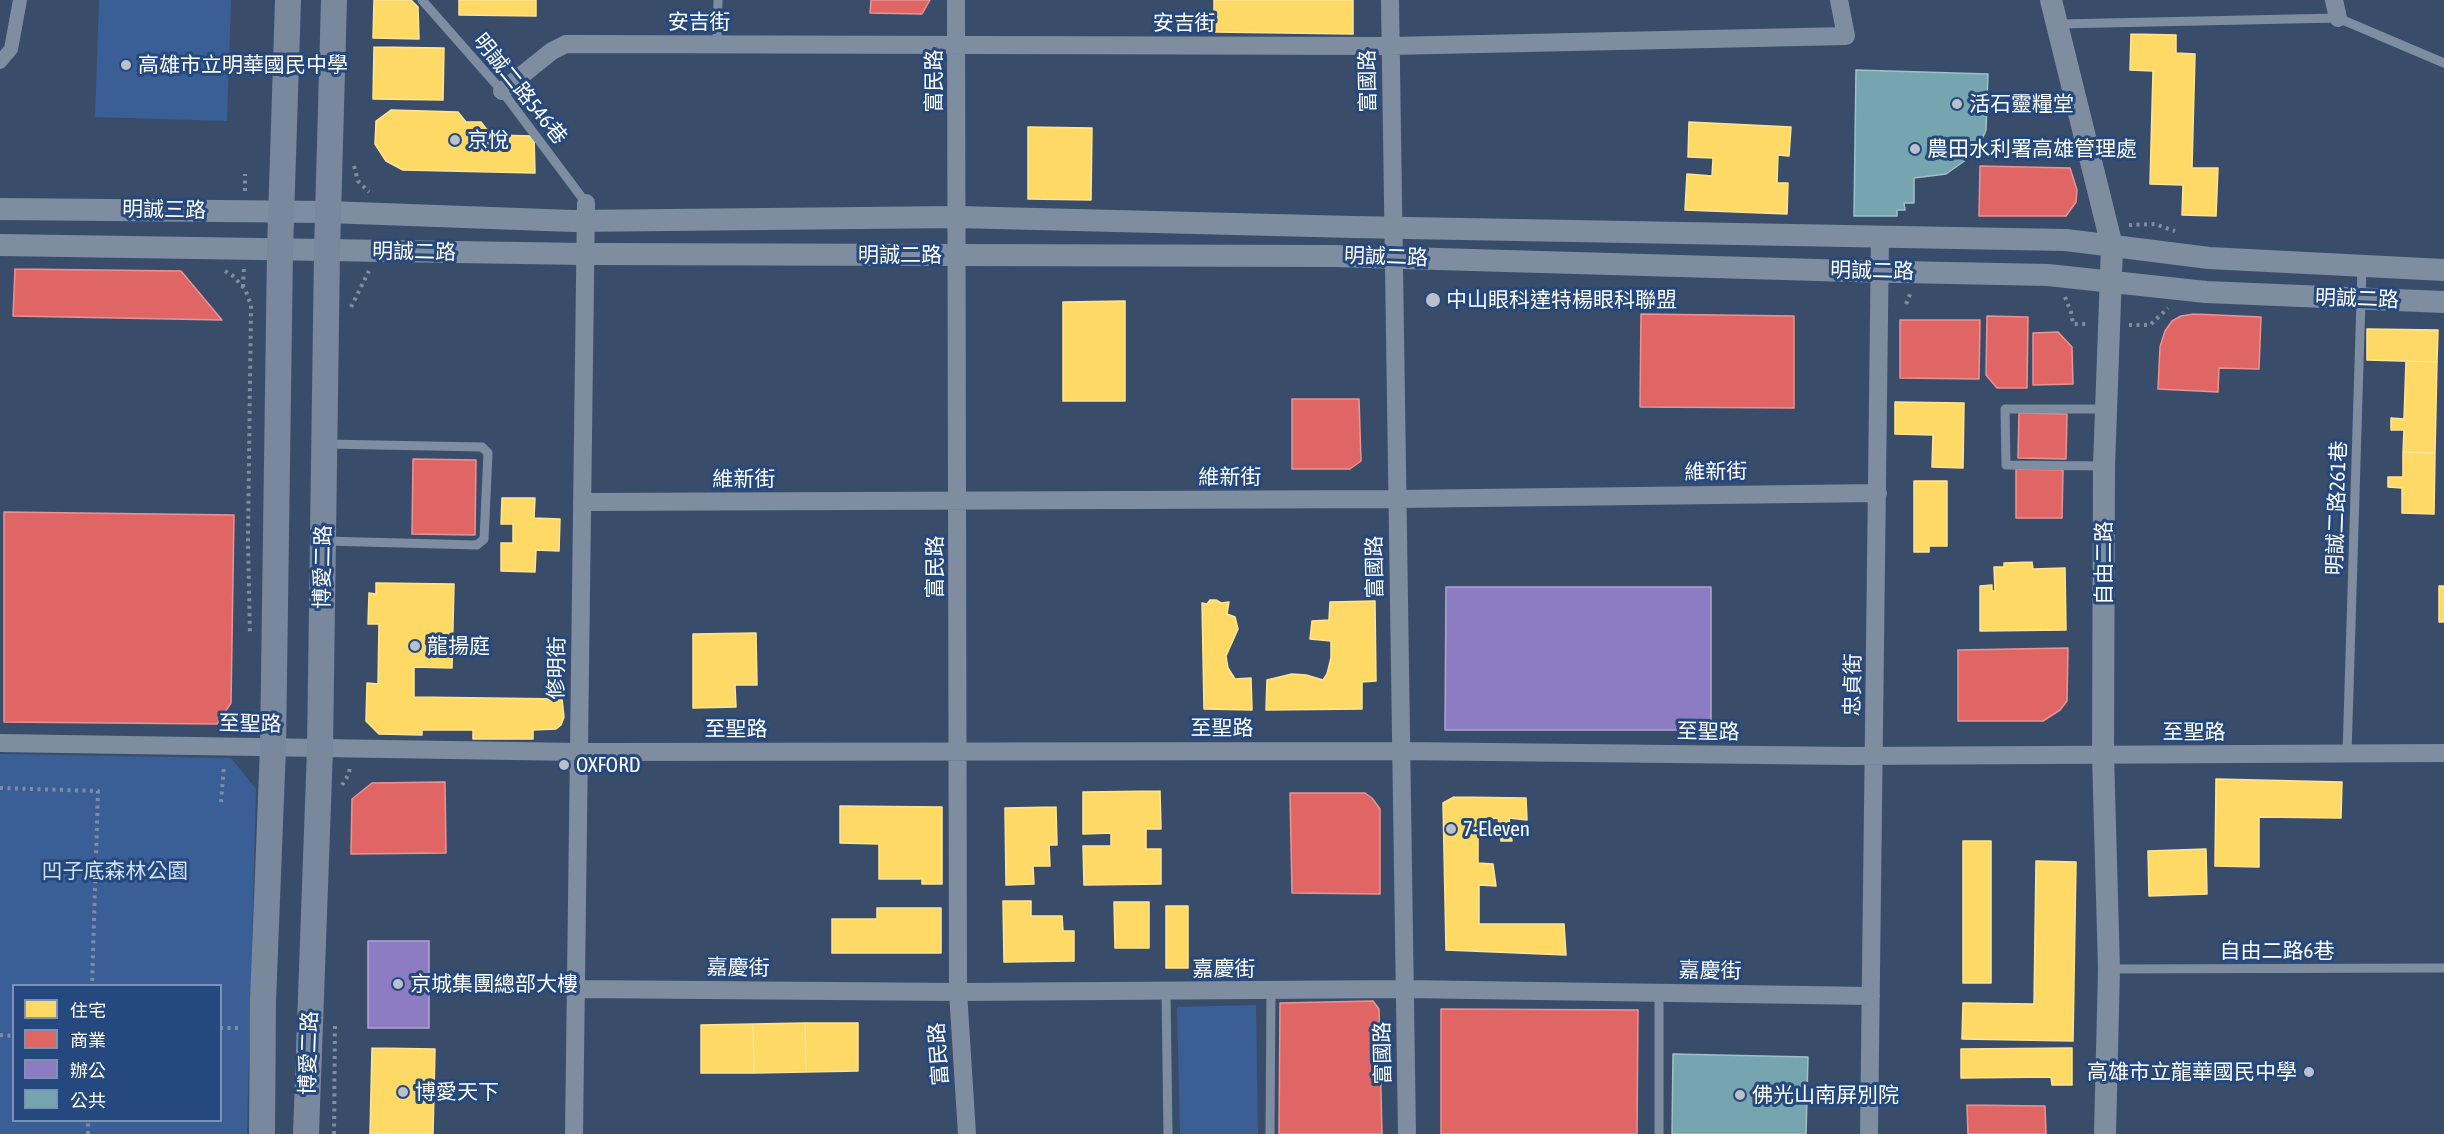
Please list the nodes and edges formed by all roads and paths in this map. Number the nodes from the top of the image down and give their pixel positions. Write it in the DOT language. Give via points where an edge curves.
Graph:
graph roads {
  1 [pos="20,0"];
  2 [pos="288,0"];
  3 [pos="334,0"];
  4 [pos="422,0"];
  5 [pos="718,0"];
  6 [pos="956,0"];
  7 [pos="1389,0"];
  8 [pos="1839,0"];
  9 [pos="2051,0"];
  10 [pos="2334,0"];
  11 [pos="2338,18"];
  12 [pos="2056,24"];
  13 [pos="717,44"];
  14 [pos="956,45"];
  15 [pos="1390,46"];
  16 [pos="0,63"];
  17 [pos="2444,63"];
  18 [pos="502,91"];
  19 [pos="0,209"];
  20 [pos="281,212"];
  21 [pos="328,212"];
  22 [pos="586,212"];
  23 [pos="957,217"];
  24 [pos="1393,228"];
  25 [pos="1880,236"];
  26 [pos="0,245"];
  27 [pos="2112,246"];
  28 [pos="280,250"];
  29 [pos="327,251"];
  30 [pos="585,254"];
  31 [pos="957,255"];
  32 [pos="1393,258"];
  33 [pos="2362,264"];
  34 [pos="220,268"];
  35 [pos="2444,270"];
  36 [pos="1880,272"];
  37 [pos="2112,282"];
  38 [pos="2361,300"];
  39 [pos="2444,302"];
  40 [pos="2106,409"];
  41 [pos="324,444"];
  42 [pos="2104,466"];
  43 [pos="1878,493"];
  44 [pos="1397,499"];
  45 [pos="957,501"];
  46 [pos="582,502"];
  47 [pos="323,541"];
  48 [pos="250,642"];
  49 [pos="251,709"];
  50 [pos="0,743"];
  51 [pos="225,746"];
  52 [pos="273,747"];
  53 [pos="320,749"];
  54 [pos="958,750"];
  55 [pos="1401,751"];
  56 [pos="578,752"];
  57 [pos="2444,753"];
  58 [pos="2347,754"];
  59 [pos="2103,755"];
  60 [pos="1875,756"];
  61 [pos="0,788"];
  62 [pos="221,802"];
  63 [pos="2444,968"];
  64 [pos="2109,969"];
  65 [pos="92,984"];
  66 [pos="576,989"];
  67 [pos="1405,989"];
  68 [pos="1166,991"];
  69 [pos="958,992"];
  70 [pos="1271,992"];
  71 [pos="1659,992"];
  72 [pos="1871,996"];
  73 [pos="222,1028"];
  74 [pos="238,1028"];
  75 [pos="262,1134"];
  76 [pos="306,1134"];
  77 [pos="574,1134"];
  78 [pos="967,1134"];
  79 [pos="1168,1134"];
  80 [pos="1270,1134"];
  81 [pos="1407,1134"];
  82 [pos="1659,1134"];
  83 [pos="1869,1134"];
  84 [pos="2105,1134"];
  1 -- 16 [label="street" via="11,49"];
  2 -- 20 [label="main road"];
  3 -- 21 [label="main road, 博愛二路"];
  4 -- 18 [label="lane, 明誠二路546巷"];
  5 -- 13 [label="lane"];
  6 -- 14 [label="street, 富民路"];
  7 -- 15 [label="street, 富國路"];
  8 -- 15 [label="street, 安吉街" via="1846,36"];
  9 -- 12 [label="street, 自由二路"];
  10 -- 11 [label="street"];
  11 -- 12 [label="lane"];
  11 -- 17 [label="lane"];
  12 -- 27 [label="street, 自由二路"];
  13 -- 14 [label="street, 安吉街"];
  13 -- 18 [label="street, 安吉街" via="566,44"];
  14 -- 15 [label="street, 安吉街"];
  14 -- 23 [label="street, 富民路"];
  15 -- 24 [label="street, 富國路"];
  18 -- 22 [label="lane, 明誠二路546巷"];
  19 -- 20 [label="street, 明誠三路"];
  20 -- 21 [label="street, 明誠三路"];
  20 -- 28 [label="main road"];
  21 -- 22 [label="street, 明誠二路"];
  21 -- 29 [label="main road, 博愛二路"];
  22 -- 23 [label="street, 明誠二路"];
  22 -- 30 [label="street, 修明街"];
  23 -- 24 [label="street, 明誠二路"];
  23 -- 31 [label="street, 富民路"];
  24 -- 25 [label="street, 明誠二路"];
  24 -- 32 [label="street, 富國路"];
  25 -- 27 [label="street, 明誠二路" via="2066,240"];
  25 -- 36 [label="street, 忠貞街"];
  26 -- 28 [label="street, 明誠三路"];
  27 -- 33 [label="street, 明誠二路" via="2209,258"];
  27 -- 37 [label="street, 自由二路"];
  28 -- 29 [label="street, 明誠三路"];
  28 -- 52 [label="main road"];
  29 -- 30 [label="street, 明誠二路"];
  29 -- 41 [label="main road, 博愛二路"];
  30 -- 31 [label="street, 明誠二路"];
  30 -- 46 [label="street, 修明街"];
  31 -- 32 [label="street, 明誠二路"];
  31 -- 45 [label="street, 富民路"];
  32 -- 36 [label="street, 明誠二路"];
  32 -- 44 [label="street, 富國路"];
  33 -- 35 [label="street, 明誠二路"];
  33 -- 38 [label="lane, 明誠二路261巷"];
  34 -- 48 [label="path" via="245,289 251,305"];
  36 -- 37 [label="street, 明誠二路" via="2048,274"];
  36 -- 43 [label="street, 忠貞街"];
  37 -- 38 [label="street, 明誠二路" via="2206,292"];
  37 -- 40 [label="street, 自由二路"];
  38 -- 39 [label="street, 明誠二路"];
  38 -- 58 [label="lane, 明誠二路261巷"];
  40 -- 42 [label="street, 自由二路"];
  40 -- 42 [label="lane" via="2005,409 2006,465"];
  41 -- 47 [label="main road, 博愛二路"];
  41 -- 47 [label="lane" via="482,447 488,453 484,538 477,545"];
  42 -- 59 [label="street, 自由二路"];
  43 -- 44 [label="street, 維新街"];
  43 -- 60 [label="street, 忠貞街"];
  44 -- 45 [label="street, 維新街"];
  44 -- 55 [label="street, 富國路"];
  45 -- 46 [label="street, 維新街"];
  45 -- 54 [label="street, 富民路"];
  46 -- 56 [label="street, 修明街"];
  47 -- 53 [label="main road, 博愛二路"];
  49 -- 51 [label="path" via="251,714 225,737"];
  50 -- 51 [label="street, 至聖路"];
  51 -- 52 [label="street, 至聖路"];
  51 -- 62 [label="path"];
  52 -- 53 [label="street, 至聖路"];
  52 -- 75 [label="main road"];
  53 -- 56 [label="street, 至聖路"];
  53 -- 76 [label="main road, 博愛二路"];
  54 -- 55 [label="street, 至聖路"];
  54 -- 56 [label="street, 至聖路"];
  54 -- 69 [label="street, 富民路"];
  55 -- 60 [label="street, 至聖路"];
  55 -- 67 [label="street, 富國路"];
  56 -- 66 [label="street, 修明街"];
  57 -- 58 [label="street, 至聖路"];
  58 -- 59 [label="street, 至聖路"];
  59 -- 60 [label="street, 至聖路"];
  59 -- 64 [label="street, 自由二路"];
  60 -- 72 [label="street, 忠貞街"];
  61 -- 65 [label="path" via="98,791"];
  63 -- 64 [label="lane, 自由二路6巷"];
  64 -- 84 [label="street, 自由二路"];
  66 -- 69 [label="street, 嘉慶街"];
  66 -- 77 [label="street, 修明街"];
  67 -- 70 [label="street, 嘉慶街"];
  67 -- 71 [label="street, 嘉慶街"];
  67 -- 81 [label="street, 富國路"];
  68 -- 69 [label="street, 嘉慶街"];
  68 -- 70 [label="street, 嘉慶街"];
  68 -- 79 [label="lane"];
  69 -- 78 [label="street, 富民路"];
  70 -- 80 [label="lane"];
  71 -- 72 [label="street, 嘉慶街"];
  71 -- 82 [label="lane"];
  72 -- 83 [label="street, 忠貞街"];
  73 -- 74 [label="path"];
}
